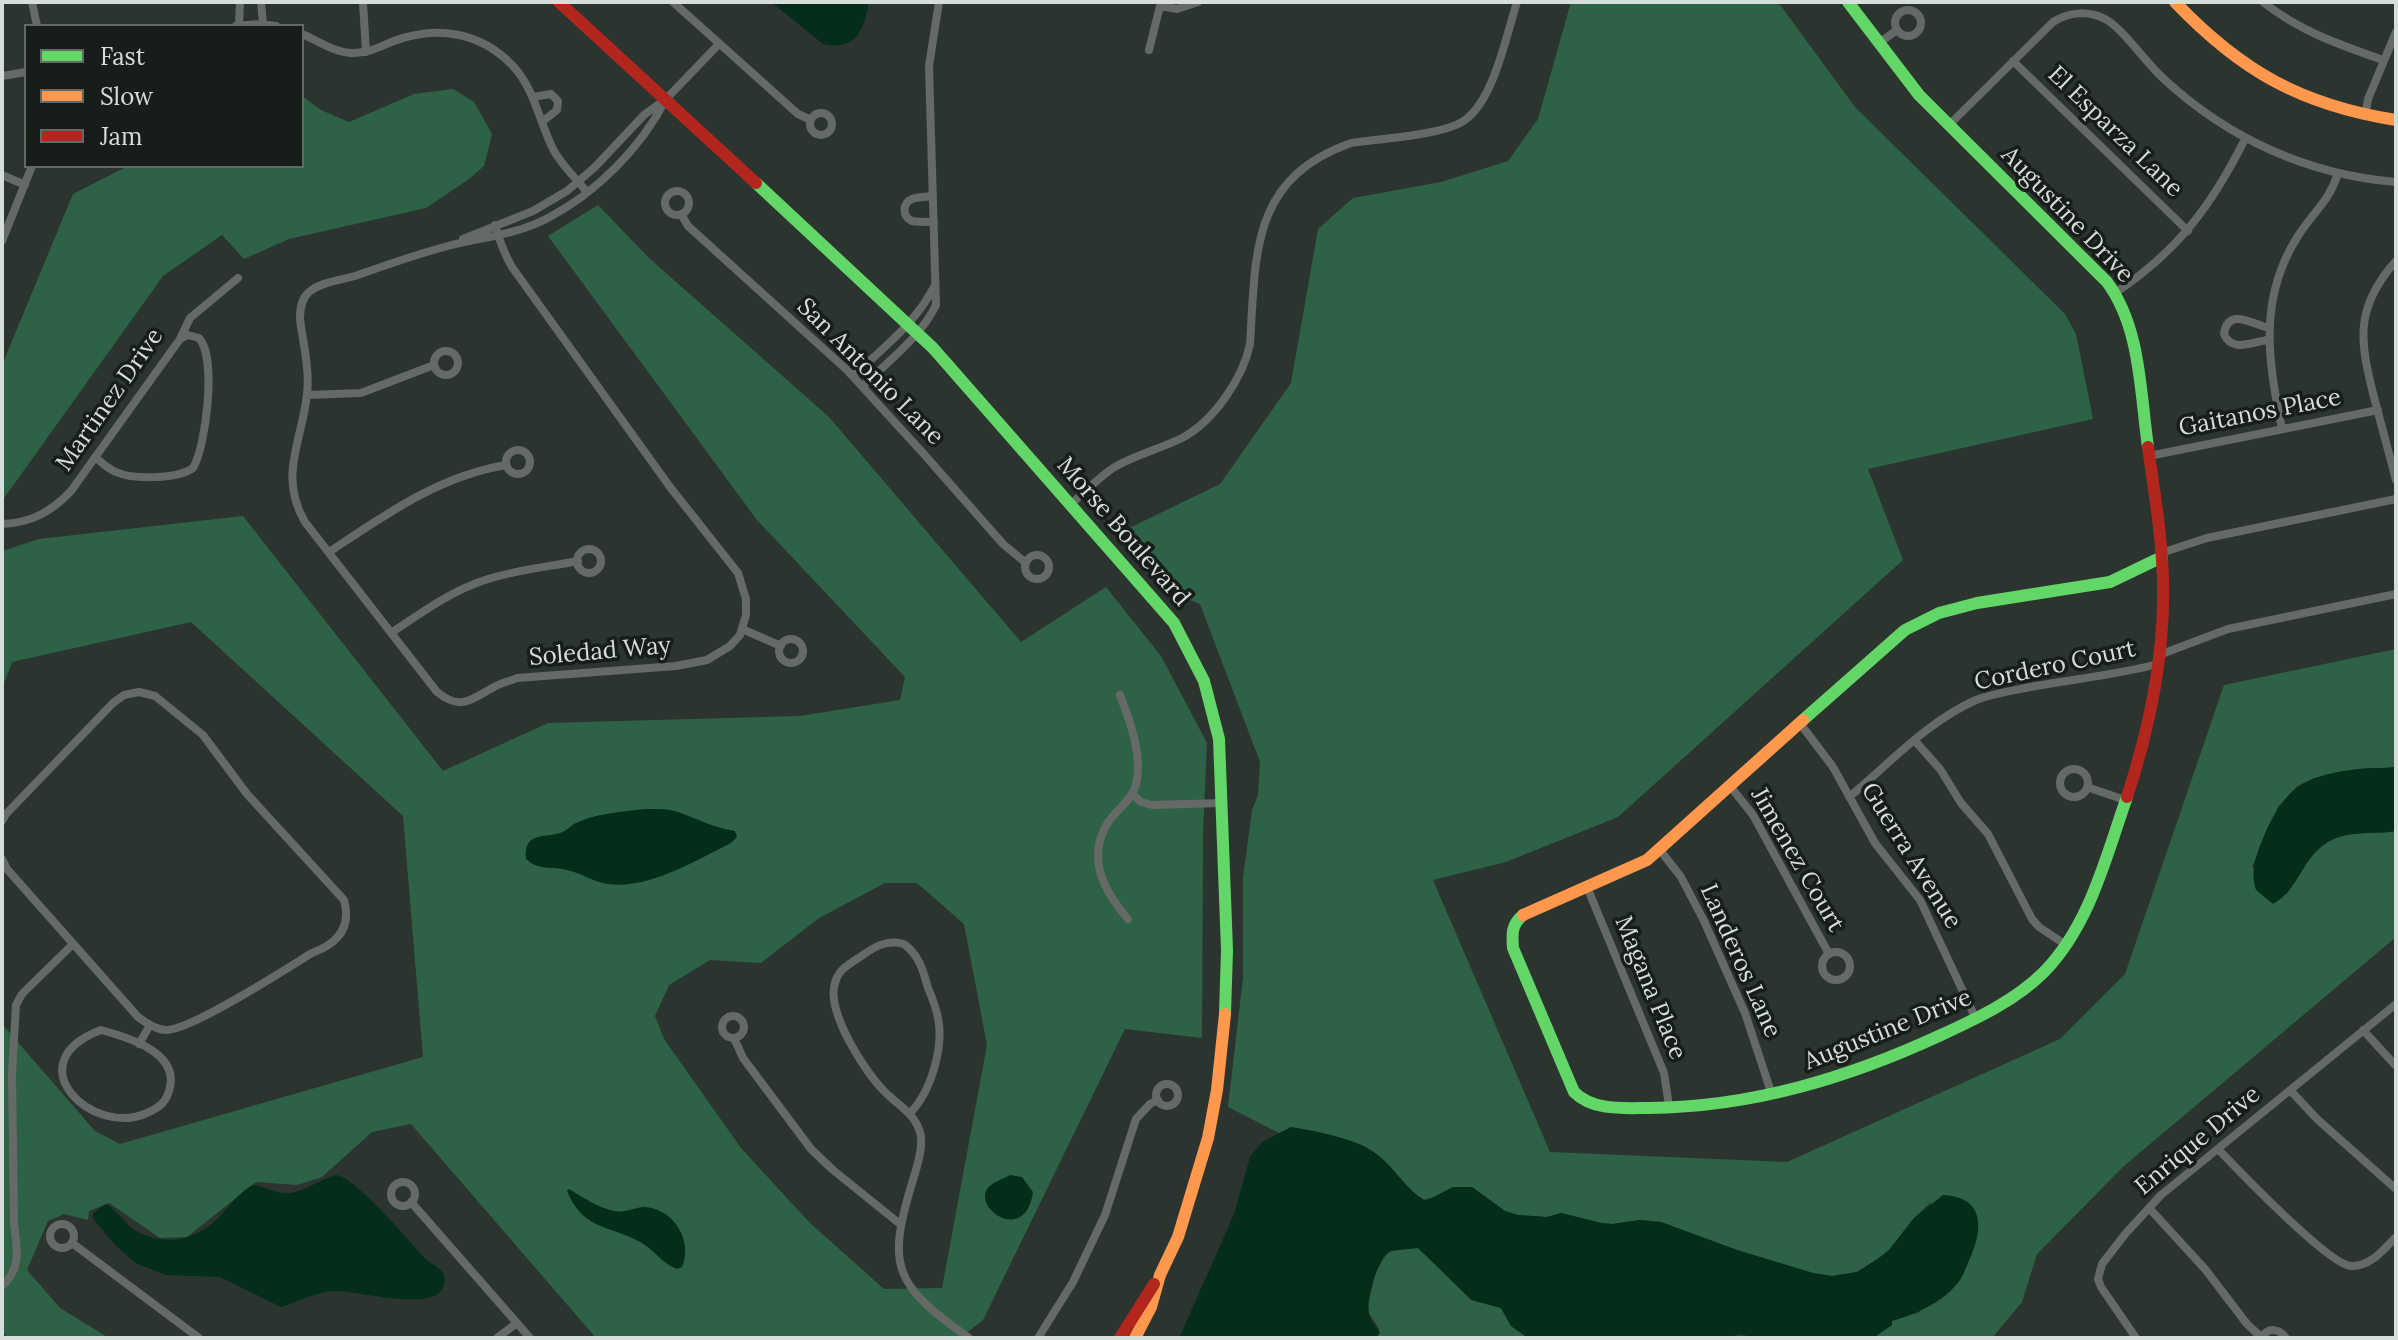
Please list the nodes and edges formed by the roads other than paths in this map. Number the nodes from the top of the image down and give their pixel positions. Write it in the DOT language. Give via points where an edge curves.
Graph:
graph roads {
  1 [pos="32,2"];
  2 [pos="240,2"];
  3 [pos="261,2"];
  4 [pos="363,2"];
  5 [pos="559,2"];
  6 [pos="673,2"];
  7 [pos="939,2"];
  8 [pos="1198,2"];
  9 [pos="1517,2"];
  10 [pos="1848,2"];
  11 [pos="2175,2"];
  12 [pos="2263,2"];
  13 [pos="1161,4"];
  14 [pos="37,24"];
  15 [pos="237,24"];
  16 [pos="263,24"];
  17 [pos="1897,30"];
  18 [pos="2396,32"];
  19 [pos="304,35"];
  20 [pos="1879,43"];
  21 [pos="719,44"];
  22 [pos="1149,50"];
  23 [pos="366,52"];
  24 [pos="2383,60"];
  25 [pos="2013,61"];
  26 [pos="24,72"];
  27 [pos="2,76"];
  28 [pos="533,97"];
  29 [pos="666,99"];
  30 [pos="2365,116"];
  31 [pos="811,120"];
  32 [pos="2396,120"];
  33 [pos="542,122"];
  34 [pos="1949,125"];
  35 [pos="2245,139"];
  36 [pos="31,168"];
  37 [pos="2338,173"];
  38 [pos="2,175"];
  39 [pos="578,182"];
  40 [pos="2396,182"];
  41 [pos="25,185"];
  42 [pos="587,192"];
  43 [pos="933,196"];
  44 [pos="681,214"];
  45 [pos="934,222"];
  46 [pos="495,225"];
  47 [pos="2188,231"];
  48 [pos="498,236"];
  49 [pos="2,241"];
  50 [pos="447,246"];
  51 [pos="2396,261"];
  52 [pos="238,278"];
  53 [pos="2115,293"];
  54 [pos="2269,328"];
  55 [pos="913,329"];
  56 [pos="180,339"];
  57 [pos="2268,340"];
  58 [pos="434,365"];
  59 [pos="853,376"];
  60 [pos="863,386"];
  61 [pos="307,395"];
  62 [pos="2378,410"];
  63 [pos="2282,429"];
  64 [pos="2149,456"];
  65 [pos="95,457"];
  66 [pos="506,465"];
  67 [pos="2396,480"];
  68 [pos="2396,499"];
  69 [pos="1070,505"];
  70 [pos="2,524"];
  71 [pos="329,552"];
  72 [pos="2162,555"];
  73 [pos="578,561"];
  74 [pos="1026,563"];
  75 [pos="2396,594"];
  76 [pos="742,629"];
  77 [pos="391,633"];
  78 [pos="781,646"];
  79 [pos="2158,660"];
  80 [pos="1120,695"];
  81 [pos="1799,722"];
  82 [pos="1915,741"];
  83 [pos="1730,786"];
  84 [pos="2087,787"];
  85 [pos="1133,795"];
  86 [pos="1849,797"];
  87 [pos="2125,800"];
  88 [pos="1223,803"];
  89 [pos="2,821"];
  90 [pos="1660,850"];
  91 [pos="2,859"];
  92 [pos="1587,887"];
  93 [pos="1128,919"];
  94 [pos="72,945"];
  95 [pos="2066,945"];
  96 [pos="1829,954"];
  97 [pos="2396,1004"];
  98 [pos="1976,1019"];
  99 [pos="150,1025"];
  100 [pos="2363,1030"];
  101 [pos="734,1038"];
  102 [pos="139,1044"];
  103 [pos="2396,1066"];
  104 [pos="2290,1090"];
  105 [pos="1772,1095"];
  106 [pos="1158,1100"];
  107 [pos="1669,1106"];
  108 [pos="910,1113"];
  109 [pos="2218,1149"];
  110 [pos="2396,1189"];
  111 [pos="411,1202"];
  112 [pos="2149,1208"];
  113 [pos="900,1224"];
  114 [pos="2396,1237"];
  115 [pos="72,1243"];
  116 [pos="1160,1275"];
  117 [pos="2,1286"];
  118 [pos="517,1323"];
  119 [pos="199,1338"];
  120 [pos="497,1338"];
  121 [pos="530,1338"];
  122 [pos="969,1338"];
  123 [pos="1038,1338"];
  124 [pos="1120,1338"];
  125 [pos="1135,1338"];
  126 [pos="2136,1338"];
  127 [pos="2261,1338"];
  128 [pos="2286,1338"];
  1 -- 14 [label="street"];
  2 -- 15 [label="street"];
  3 -- 16 [label="street"];
  4 -- 23 [label="street"];
  5 -- 29 [label="street, Morse Boulevard"];
  6 -- 21 [label="street"];
  7 -- 43 [label="street" via="929,66"];
  8 -- 13 [label="street" via="1177,9"];
  9 -- 69 [label="street" via="1485,97 1469,117 1440,129 1351,143 1318,157 1291,180 1269,209 1259,238 1250,344 1237,380 1207,419 1186,436 1114,467"];
  10 -- 20 [label="street, Augustine Drive"];
  11 -- 30 [label="street" via="2255,73 2319,103"];
  12 -- 24 [label="street" via="2319,36"];
  13 -- 22 [label="street"];
  17 -- 20 [label="street"];
  18 -- 24 [label="street"];
  19 -- 23 [label="street" via="343,52"];
  20 -- 34 [label="street, Augustine Drive"];
  21 -- 29 [label="street"];
  21 -- 31 [label="street"];
  23 -- 28 [label="street" via="431,32 466,36 498,52"];
  24 -- 30 [label="street"];
  25 -- 34 [label="street"];
  25 -- 35 [label="street" via="2060,18 2081,13 2100,17 2176,90"];
  25 -- 47 [label="street, El Esparza Lane"];
  26 -- 27 [label="street"];
  28 -- 33 [label="street"];
  28 -- 33 [label="street" via="551,94 558,101 557,110"];
  29 -- 39 [label="street, Soledad Way"];
  29 -- 42 [label="street, Soledad Way" via="653,124"];
  29 -- 55 [label="street, Morse Boulevard"];
  30 -- 32 [label="street"];
  33 -- 39 [label="street" via="554,151"];
  34 -- 53 [label="street, Augustine Drive"];
  35 -- 37 [label="street"];
  35 -- 47 [label="street"];
  36 -- 41 [label="street"];
  37 -- 40 [label="street"];
  37 -- 54 [label="street" via="2332,191 2285,262"];
  38 -- 41 [label="street"];
  39 -- 42 [label="street"];
  39 -- 46 [label="street, Soledad Way" via="549,203"];
  41 -- 49 [label="street"];
  42 -- 48 [label="street, Soledad Way" via="545,220"];
  43 -- 45 [label="street"];
  43 -- 45 [label="street" via="912,199 904,210 914,221"];
  44 -- 59 [label="street, San Antonio Lane"];
  45 -- 55 [label="street" via="936,305 930,318"];
  46 -- 48 [label="street"];
  46 -- 50 [label="street, Soledad Way"];
  47 -- 53 [label="street" via="2159,261"];
  48 -- 50 [label="street, Soledad Way"];
  48 -- 76 [label="street" via="536,302 738,573 746,599"];
  50 -- 61 [label="street, Soledad Way" via="306,294 300,319"];
  51 -- 62 [label="street" via="2373,292 2362,333"];
  52 -- 56 [label="street, Martinez Drive" via="190,318"];
  53 -- 64 [label="street, Augustine Drive" via="2134,346"];
  54 -- 57 [label="street"];
  54 -- 57 [label="street" via="2233,318 2224,334 2237,346"];
  55 -- 59 [label="street"];
  55 -- 60 [label="street"];
  55 -- 69 [label="street, Morse Boulevard"];
  56 -- 65 [label="street, Martinez Drive"];
  56 -- 65 [label="street" via="199,338 208,361 205,413 193,468 139,477 115,472"];
  57 -- 63 [label="street"];
  58 -- 61 [label="street" via="361,393"];
  59 -- 60 [label="street, San Antonio Lane"];
  60 -- 74 [label="street, San Antonio Lane" via="1003,544"];
  61 -- 71 [label="street, Soledad Way" via="291,480 293,496"];
  62 -- 63 [label="street, Gaitanos Place"];
  62 -- 67 [label="street"];
  63 -- 64 [label="street, Gaitanos Place"];
  64 -- 72 [label="street, Augustine Drive"];
  65 -- 70 [label="street, Martinez Drive" via="58,505 31,520"];
  66 -- 71 [label="street" via="420,494"];
  68 -- 72 [label="street, Augustine Drive" via="2207,538"];
  69 -- 88 [label="street, Morse Boulevard" via="1174,623 1195,662 1219,739"];
  71 -- 77 [label="street, Soledad Way"];
  72 -- 79 [label="street, Augustine Drive"];
  72 -- 81 [label="street, Augustine Drive" via="2110,582 1977,603 1921,621 1881,648"];
  73 -- 77 [label="street" via="469,585"];
  75 -- 79 [label="street, Cordero Court" via="2228,629"];
  76 -- 77 [label="street, Soledad Way" via="730,646 707,660 517,678 468,702 454,702 437,692"];
  76 -- 78 [label="street"];
  79 -- 82 [label="street, Cordero Court" via="2123,673 1992,695 1958,709"];
  79 -- 87 [label="street, Augustine Drive" via="2148,727"];
  80 -- 85 [label="street" via="1135,745 1138,775"];
  81 -- 83 [label="street, Augustine Drive"];
  81 -- 86 [label="street, Guerra Avenue"];
  82 -- 86 [label="street, Cordero Court"];
  82 -- 95 [label="street" via="1988,834 2032,919"];
  83 -- 90 [label="street, Augustine Drive"];
  83 -- 96 [label="street, Jimenez Court" via="1753,815"];
  84 -- 87 [label="street"];
  85 -- 88 [label="street" via="1152,805"];
  85 -- 93 [label="street" via="1107,824 1099,863 1105,889"];
  86 -- 98 [label="street, Guerra Avenue" via="1875,843 1928,914"];
  87 -- 95 [label="street, Augustine Drive" via="2087,910"];
  88 -- 116 [label="street, Morse Boulevard" via="1227,995 1217,1090 1195,1184"];
  89 -- 99 [label="street" via="113,703 139,692 155,696 203,735 247,794 344,900 345,922 329,947 188,1025 164,1030"];
  90 -- 92 [label="street, Augustine Drive" via="1638,866"];
  90 -- 105 [label="street, Landeros Lane" via="1704,921 1745,1013"];
  91 -- 94 [label="street"];
  92 -- 107 [label="street, Magana Place" via="1664,1073"];
  92 -- 107 [label="street, Augustine Drive" via="1524,914 1512,930 1513,948 1574,1092 1595,1105"];
  94 -- 99 [label="street"];
  94 -- 117 [label="street" via="16,1005 12,1073 17,1249 12,1277"];
  95 -- 98 [label="street, Augustine Drive" via="2031,985"];
  97 -- 100 [label="street, Enrique Drive"];
  98 -- 105 [label="street, Augustine Drive" via="1865,1067"];
  99 -- 102 [label="street"];
  100 -- 103 [label="street"];
  100 -- 104 [label="street, Enrique Drive"];
  101 -- 113 [label="street" via="743,1058 811,1149"];
  102 -- 102 [label="street" via="160,1057 172,1074 159,1107 125,1118 93,1111 66,1087 63,1066 77,1042 101,1030"];
  104 -- 109 [label="street, Enrique Drive"];
  104 -- 110 [label="street"];
  105 -- 107 [label="street, Augustine Drive"];
  106 -- 123 [label="street" via="1136,1119 1105,1215"];
  108 -- 108 [label="street" via="933,1075 938,1019 918,957 904,944 884,943 838,974 834,1003 872,1077"];
  108 -- 113 [label="street" via="921,1133"];
  109 -- 112 [label="street, Enrique Drive"];
  109 -- 114 [label="street" via="2342,1265 2365,1264"];
  111 -- 118 [label="street"];
  112 -- 126 [label="street, Enrique Drive" via="2109,1254 2098,1279"];
  112 -- 127 [label="street"];
  113 -- 122 [label="street" via="897,1252 907,1281 927,1307"];
  115 -- 119 [label="street"];
  116 -- 124 [label="street, Morse Boulevard"];
  116 -- 125 [label="street, Morse Boulevard"];
  118 -- 120 [label="street"];
  118 -- 121 [label="street"];
  127 -- 128 [label="street" via="2272,1330"];
}
